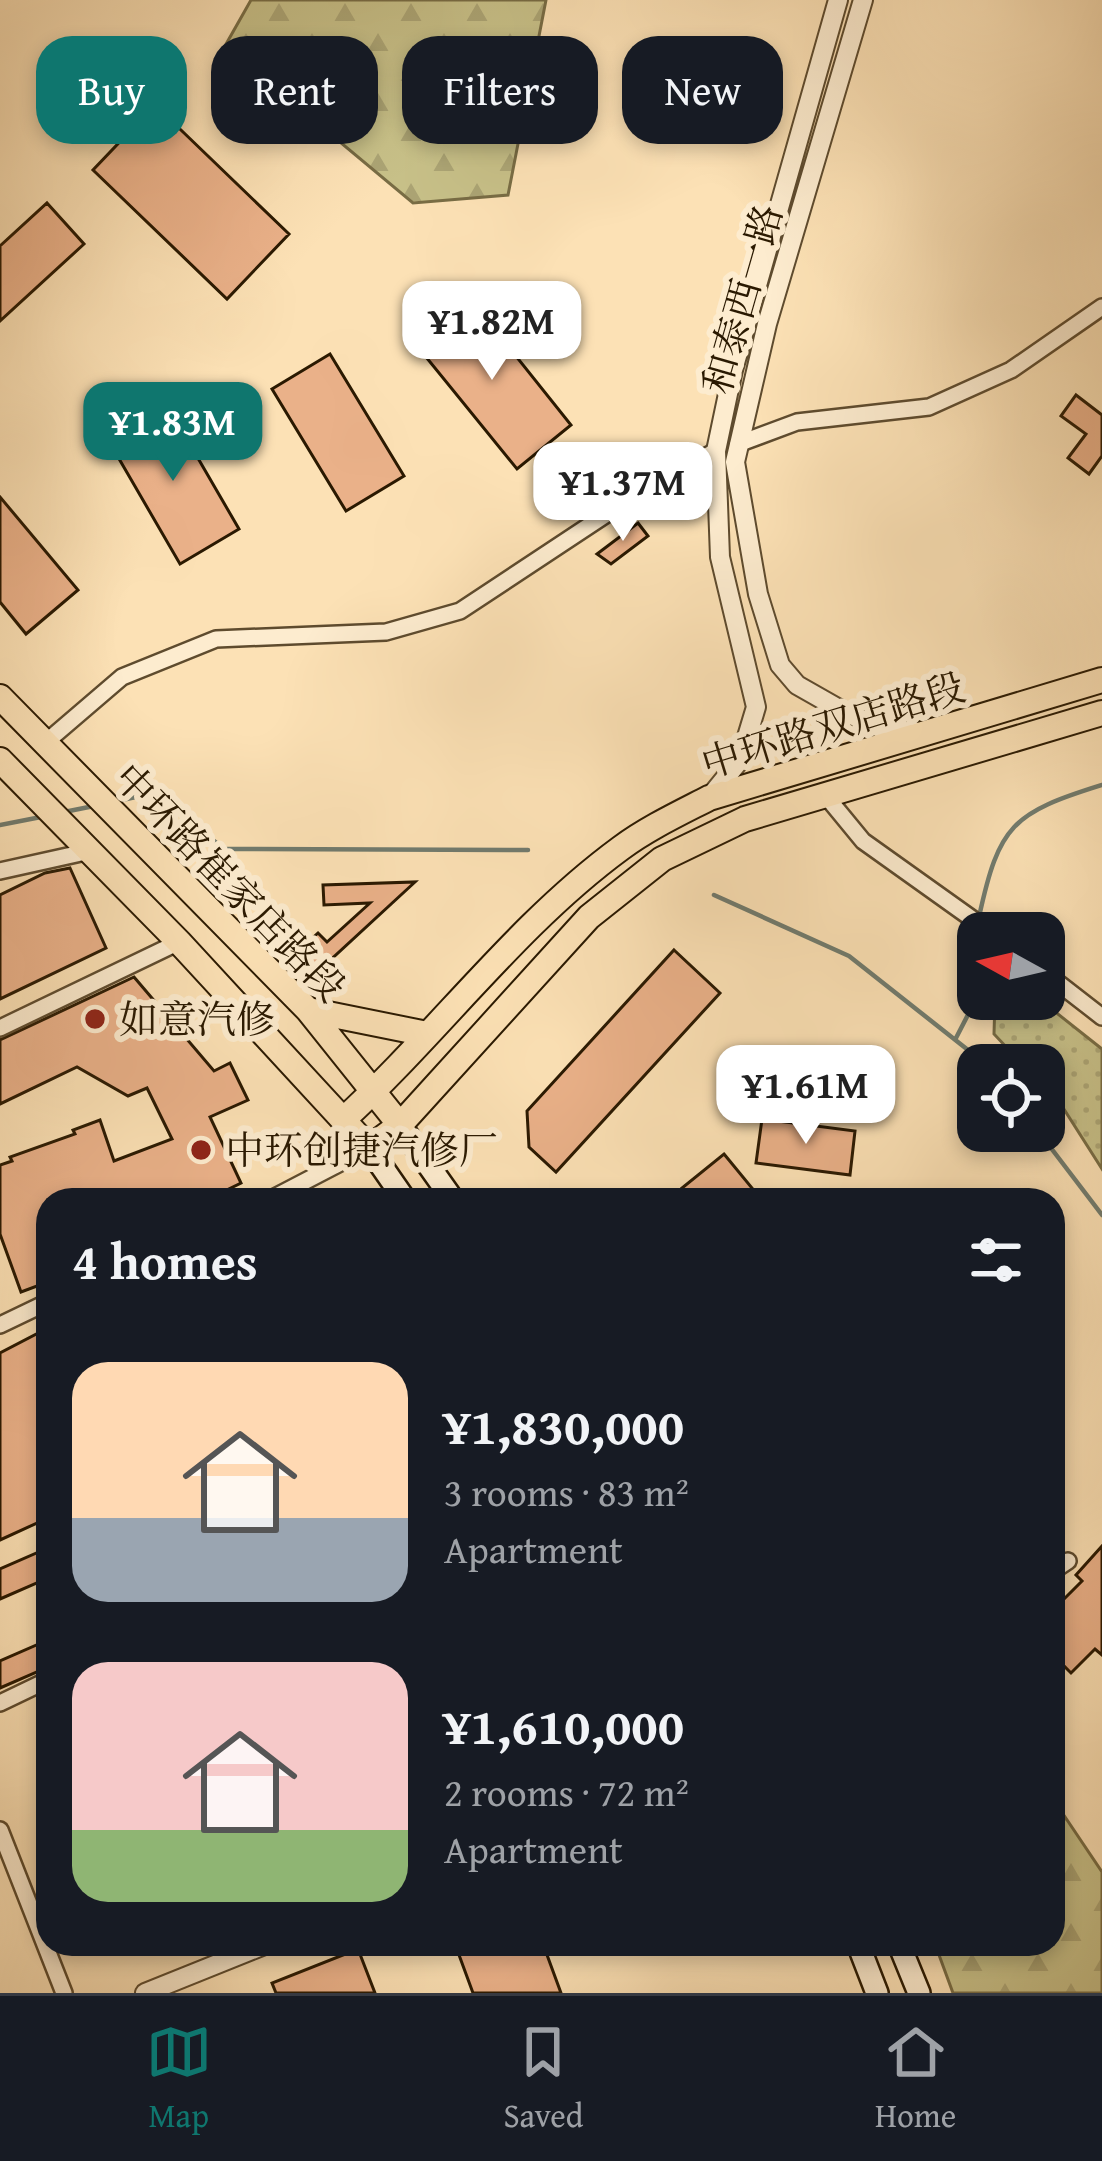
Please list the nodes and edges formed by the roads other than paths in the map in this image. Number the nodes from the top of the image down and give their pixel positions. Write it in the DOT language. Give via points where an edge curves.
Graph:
graph roads {
  1 [pos="838,0"];
  2 [pos="863,0"];
  3 [pos="1102,307"];
  4 [pos="738,444"];
  5 [pos="716,451"];
  6 [pos="1102,680"];
  7 [pos="0,697"];
  8 [pos="1102,712"];
  9 [pos="928,734"];
  10 [pos="45,743"];
  11 [pos="0,760"];
  12 [pos="826,796"];
  13 [pos="709,798"];
  14 [pos="86,846"];
  15 [pos="0,872"];
  16 [pos="961,912"];
  17 [pos="179,942"];
  18 [pos="1065,988"];
  19 [pos="308,1010"];
  20 [pos="1102,1017"];
  21 [pos="0,1028"];
  22 [pos="427,1034"];
  23 [pos="374,1091"];
  24 [pos="343,1120"];
  25 [pos="400,1125"];
  26 [pos="369,1148"];
  27 [pos="292,1188"];
  28 [pos="397,1188"];
  29 [pos="445,1188"];
  30 [pos="36,1308"];
  31 [pos="0,1324"];
  32 [pos="1068,1561"];
  33 [pos="1065,1563"];
  34 [pos="36,1686"];
  35 [pos="0,1703"];
  36 [pos="0,1829"];
  37 [pos="36,1921"];
  38 [pos="50,1956"];
  39 [pos="237,1956"];
  40 [pos="863,1956"];
  41 [pos="904,1956"];
  42 [pos="64,1993"];
  43 [pos="145,1993"];
  44 [pos="877,1993"];
  45 [pos="919,1993"];
  1 -- 5 [label="street, 和泰西一路"];
  2 -- 4 [label="street, 和泰西一路"];
  3 -- 4 [label="street" via="1011,370 929,407 797,422"];
  4 -- 9 [label="street, 和泰西一路" via="749,552 780,665 797,685 841,710 882,729"];
  5 -- 10 [label="street" via="460,610 386,632 215,639 122,677"];
  5 -- 13 [label="street, 和泰西一路" via="720,556 756,707 740,760"];
  6 -- 9 [label="main road, 中环路双店路段"];
  7 -- 10 [label="main road, 中环路崔家店路段"];
  8 -- 12 [label="main road, 中环路双店路段"];
  9 -- 13 [label="main road, 中环路双店路段"];
  10 -- 19 [label="main road, 中环路崔家店路段"];
  11 -- 14 [label="main road, 中环路崔家店路段"];
  12 -- 16 [label="street" via="863,841"];
  12 -- 25 [label="main road, 中环路双店路段" via="745,819 662,859 589,917"];
  13 -- 22 [label="main road, 中环路双店路段" via="623,846 549,907"];
  14 -- 15 [label="street"];
  14 -- 17 [label="main road, 中环路崔家店路段"];
  17 -- 21 [label="street"];
  17 -- 24 [label="main road, 中环路崔家店路段"];
  18 -- 20 [label="street"];
  19 -- 22 [label="main road"];
  19 -- 23 [label="main road, 中环路崔家店路段"];
  22 -- 23 [label="main road, 中环路双店路段"];
  23 -- 24 [label="main road, 中环路双店路段"];
  23 -- 25 [label="main road, 中环路崔家店路段"];
  24 -- 26 [label="main road, 中环路崔家店路段"];
  25 -- 26 [label="main road, 中环路双店路段"];
  25 -- 29 [label="main road"];
  26 -- 27 [label="street"];
  26 -- 28 [label="main road"];
  30 -- 31 [label="street"];
  32 -- 33 [label="street"];
  34 -- 35 [label="street"];
  36 -- 37 [label="street"];
  38 -- 42 [label="street"];
  39 -- 43 [label="street"];
  40 -- 44 [label="main road"];
  41 -- 45 [label="main road"];
}
